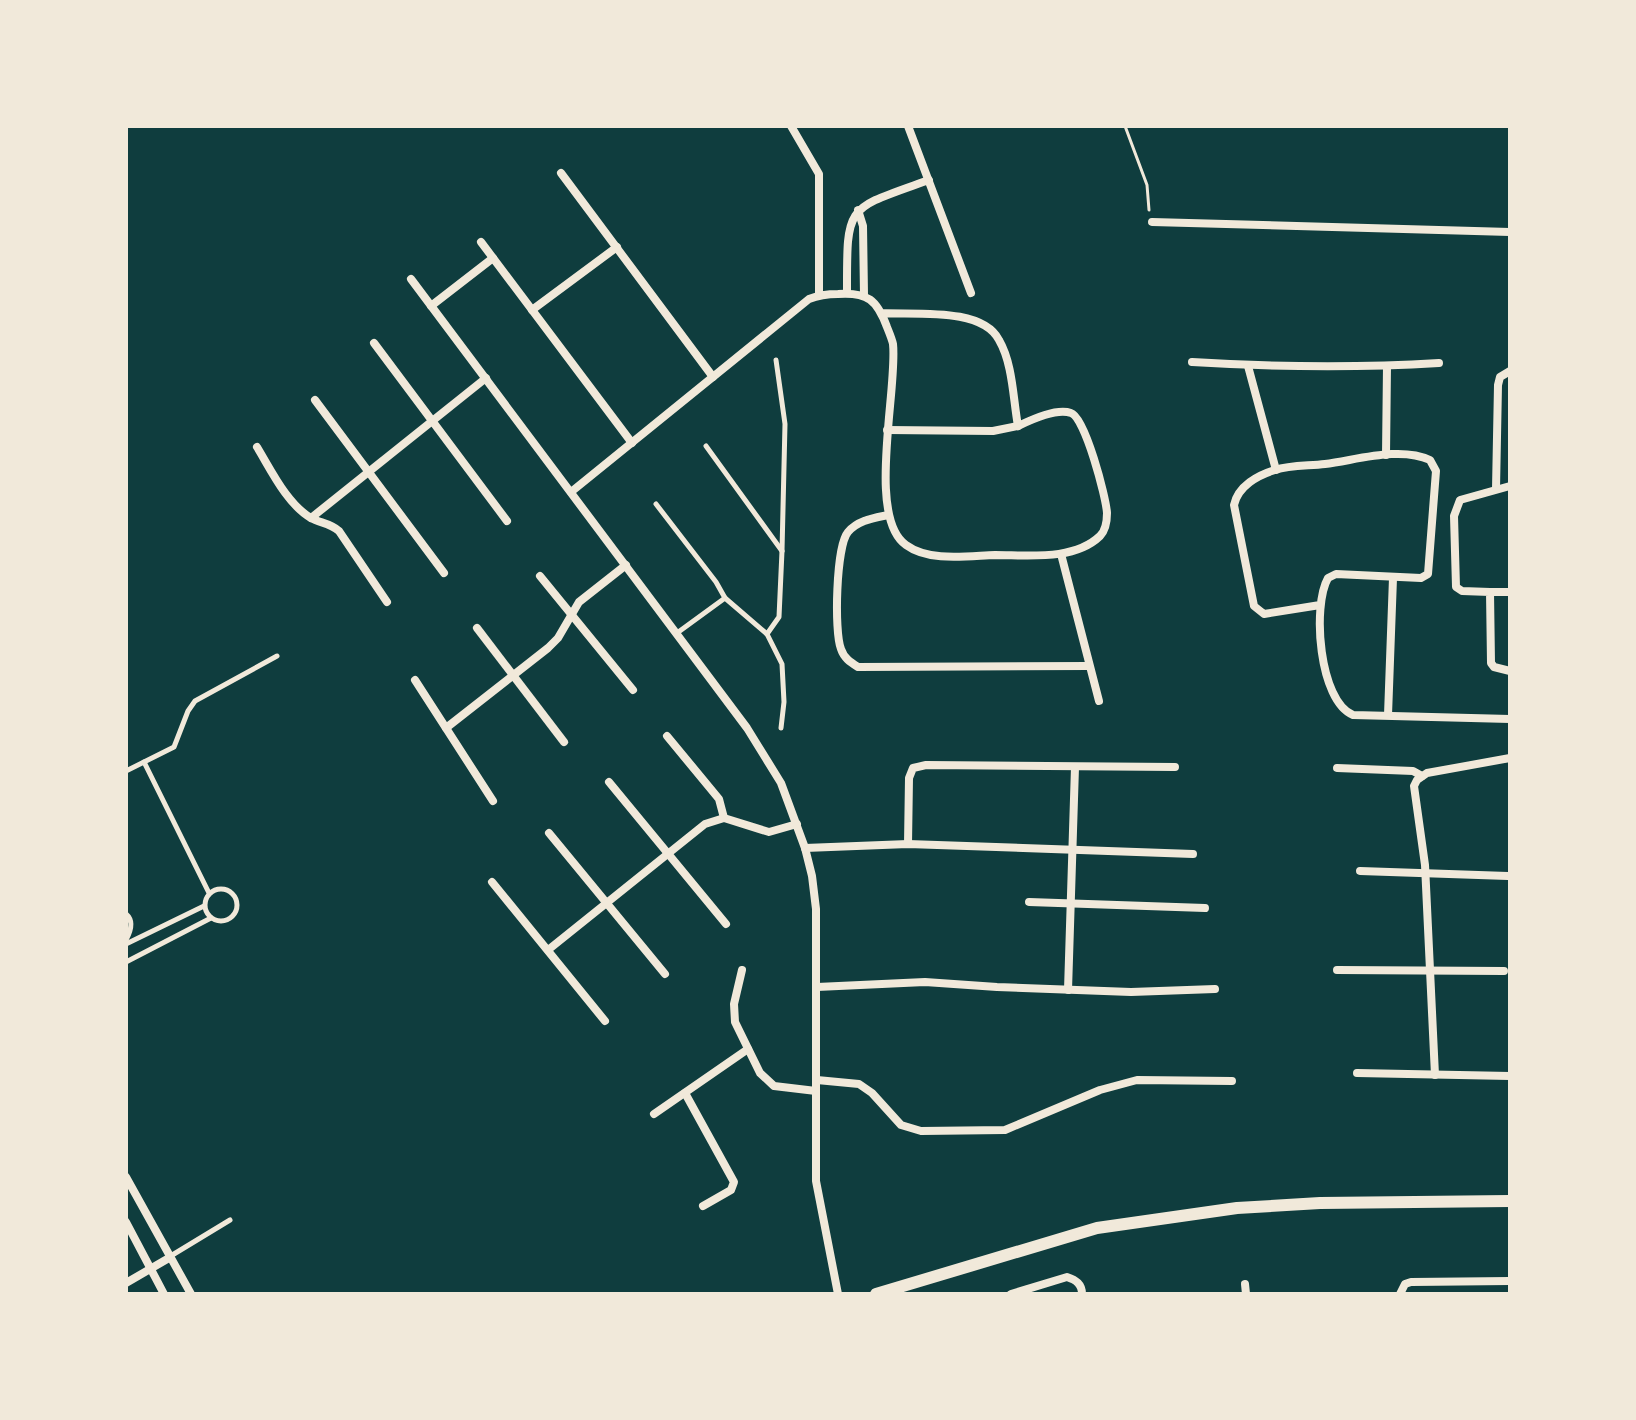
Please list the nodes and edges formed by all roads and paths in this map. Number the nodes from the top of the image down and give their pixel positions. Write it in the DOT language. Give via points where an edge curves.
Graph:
graph roads {
  1 [pos="791,126"];
  2 [pos="908,126"];
  3 [pos="1125,126"];
  4 [pos="561,173"];
  5 [pos="929,180"];
  6 [pos="858,210"];
  7 [pos="1152,222"];
  8 [pos="1510,232"];
  9 [pos="481,242"];
  10 [pos="617,247"];
  11 [pos="493,258"];
  12 [pos="411,279"];
  13 [pos="847,293"];
  14 [pos="971,293"];
  15 [pos="819,295"];
  16 [pos="864,295"];
  17 [pos="431,306"];
  18 [pos="532,310"];
  19 [pos="882,313"];
  20 [pos="374,343"];
  21 [pos="776,360"];
  22 [pos="1192,362"];
  23 [pos="1439,363"];
  24 [pos="1248,366"];
  25 [pos="1387,366"];
  26 [pos="1510,371"];
  27 [pos="713,377"];
  28 [pos="486,378"];
  29 [pos="315,400"];
  30 [pos="432,421"];
  31 [pos="1018,426"];
  32 [pos="887,430"];
  33 [pos="632,443"];
  34 [pos="706,446"];
  35 [pos="257,447"];
  36 [pos="1386,455"];
  37 [pos="1276,470"];
  38 [pos="367,472"];
  39 [pos="1510,486"];
  40 [pos="1496,489"];
  41 [pos="571,492"];
  42 [pos="656,504"];
  43 [pos="888,515"];
  44 [pos="311,518"];
  45 [pos="507,521"];
  46 [pos="782,551"];
  47 [pos="1061,554"];
  48 [pos="626,565"];
  49 [pos="444,573"];
  50 [pos="540,576"];
  51 [pos="1393,578"];
  52 [pos="1490,592"];
  53 [pos="1510,592"];
  54 [pos="725,598"];
  55 [pos="387,602"];
  56 [pos="1320,605"];
  57 [pos="571,614"];
  58 [pos="477,628"];
  59 [pos="677,634"];
  60 [pos="767,634"];
  61 [pos="277,656"];
  62 [pos="1089,666"];
  63 [pos="1510,671"];
  64 [pos="513,676"];
  65 [pos="415,680"];
  66 [pos="633,690"];
  67 [pos="1099,701"];
  68 [pos="1388,715"];
  69 [pos="1510,719"];
  70 [pos="446,728"];
  71 [pos="781,728"];
  72 [pos="667,736"];
  73 [pos="564,742"];
  74 [pos="1510,758"];
  75 [pos="144,762"];
  76 [pos="1075,767"];
  77 [pos="1175,767"];
  78 [pos="1337,768"];
  79 [pos="126,771"];
  80 [pos="1422,776"];
  81 [pos="609,782"];
  82 [pos="493,801"];
  83 [pos="724,818"];
  84 [pos="797,824"];
  85 [pos="549,833"];
  86 [pos="908,844"];
  87 [pos="805,848"];
  88 [pos="1074,851"];
  89 [pos="668,854"];
  90 [pos="1193,854"];
  91 [pos="1360,871"];
  92 [pos="1426,872"];
  93 [pos="1508,876"];
  94 [pos="492,882"];
  95 [pos="209,893"];
  96 [pos="1029,902"];
  97 [pos="607,903"];
  98 [pos="1072,903"];
  99 [pos="205,906"];
  100 [pos="1205,908"];
  101 [pos="126,914"];
  102 [pos="211,918"];
  103 [pos="726,924"];
  104 [pos="126,942"];
  105 [pos="548,950"];
  106 [pos="126,962"];
  107 [pos="742,970"];
  108 [pos="1337,970"];
  109 [pos="1430,971"];
  110 [pos="1504,971"];
  111 [pos="665,974"];
  112 [pos="817,987"];
  113 [pos="1215,989"];
  114 [pos="1068,990"];
  115 [pos="605,1021"];
  116 [pos="748,1049"];
  117 [pos="1357,1073"];
  118 [pos="1435,1075"];
  119 [pos="1510,1076"];
  120 [pos="817,1080"];
  121 [pos="1232,1081"];
  122 [pos="816,1091"];
  123 [pos="685,1093"];
  124 [pos="654,1114"];
  125 [pos="126,1177"];
  126 [pos="1510,1201"];
  127 [pos="703,1206"];
  128 [pos="230,1220"];
  129 [pos="126,1222"];
  130 [pos="169,1258"];
  131 [pos="151,1268"];
  132 [pos="1510,1281"];
  133 [pos="126,1283"];
  134 [pos="1245,1284"];
  135 [pos="164,1294"];
  136 [pos="191,1294"];
  137 [pos="838,1294"];
  138 [pos="876,1294"];
  139 [pos="1011,1294"];
  140 [pos="1082,1294"];
  141 [pos="1246,1294"];
  142 [pos="1400,1294"];
  1 -- 15 [label="street" via="819,174"];
  2 -- 5 [label="street"];
  3 -- 7 [label="path" via="1147,185"];
  4 -- 10 [label="street"];
  5 -- 6 [label="street"];
  5 -- 14 [label="street"];
  6 -- 13 [label="street" via="848,233"];
  6 -- 16 [label="street"];
  7 -- 8 [label="street"];
  9 -- 11 [label="street"];
  10 -- 18 [label="street"];
  10 -- 27 [label="street"];
  11 -- 17 [label="street"];
  11 -- 18 [label="street"];
  12 -- 17 [label="street"];
  13 -- 15 [label="street"];
  13 -- 16 [label="street"];
  15 -- 27 [label="street"];
  16 -- 19 [label="street"];
  17 -- 28 [label="street"];
  18 -- 33 [label="street"];
  19 -- 31 [label="street" via="962,317 989,327 1006,357"];
  19 -- 32 [label="street" via="893,344"];
  20 -- 30 [label="street"];
  21 -- 46 [label="lane" via="785,424"];
  22 -- 24 [label="street"];
  23 -- 25 [label="street"];
  24 -- 25 [label="street"];
  24 -- 37 [label="street"];
  25 -- 36 [label="street"];
  26 -- 40 [label="street" via="1498,385"];
  27 -- 33 [label="street"];
  28 -- 30 [label="street"];
  28 -- 41 [label="street"];
  29 -- 38 [label="street"];
  30 -- 38 [label="street"];
  30 -- 45 [label="street"];
  31 -- 32 [label="street" via="993,431"];
  31 -- 47 [label="street" via="1072,413 1089,444 1107,522 1091,542"];
  32 -- 43 [label="street"];
  33 -- 41 [label="street"];
  34 -- 46 [label="lane"];
  35 -- 44 [label="street"];
  36 -- 37 [label="street"];
  36 -- 51 [label="street" via="1425,458 1436,471 1430,570 1421,578"];
  37 -- 56 [label="street" via="1244,487 1234,505 1254,606 1264,614"];
  38 -- 44 [label="street"];
  38 -- 49 [label="street"];
  39 -- 40 [label="street"];
  40 -- 52 [label="street" via="1460,500 1454,516 1456,587"];
  41 -- 48 [label="street"];
  42 -- 54 [label="lane"];
  43 -- 47 [label="street" via="902,543 924,553"];
  43 -- 62 [label="street" via="858,523 840,550 839,644 849,661 858,667"];
  44 -- 55 [label="street" via="339,531"];
  46 -- 60 [label="lane" via="779,617"];
  47 -- 62 [label="street"];
  48 -- 57 [label="street"];
  48 -- 59 [label="street"];
  50 -- 57 [label="street"];
  51 -- 56 [label="street" via="1330,575"];
  51 -- 68 [label="street"];
  52 -- 53 [label="street"];
  52 -- 63 [label="street" via="1491,663"];
  54 -- 59 [label="lane"];
  54 -- 60 [label="lane"];
  56 -- 68 [label="street" via="1326,676 1338,706 1358,717"];
  57 -- 64 [label="street" via="558,638"];
  57 -- 66 [label="street"];
  58 -- 64 [label="street"];
  59 -- 84 [label="street" via="765,754"];
  60 -- 71 [label="lane" via="782,664"];
  61 -- 75 [label="lane" via="195,701 174,747"];
  62 -- 67 [label="street"];
  64 -- 70 [label="street"];
  64 -- 73 [label="street"];
  65 -- 70 [label="street"];
  68 -- 69 [label="street"];
  70 -- 82 [label="street"];
  72 -- 83 [label="street" via="719,799"];
  74 -- 80 [label="street"];
  75 -- 79 [label="lane"];
  75 -- 95 [label="lane"];
  76 -- 77 [label="street"];
  76 -- 86 [label="street" via="913,768"];
  76 -- 88 [label="street"];
  78 -- 80 [label="street" via="1413,771"];
  80 -- 92 [label="street" via="1413,791"];
  81 -- 89 [label="street"];
  83 -- 84 [label="street" via="769,832"];
  83 -- 89 [label="street" via="705,824"];
  84 -- 87 [label="street"];
  85 -- 97 [label="street"];
  86 -- 87 [label="street"];
  86 -- 88 [label="street"];
  87 -- 112 [label="street" via="816,909"];
  88 -- 90 [label="street"];
  88 -- 98 [label="street"];
  89 -- 97 [label="street"];
  89 -- 103 [label="street"];
  91 -- 92 [label="street"];
  92 -- 93 [label="street"];
  92 -- 109 [label="street"];
  94 -- 105 [label="street"];
  95 -- 99 [label="lane"];
  95 -- 102 [label="lane" via="227,890 238,904 228,920"];
  96 -- 98 [label="street"];
  97 -- 105 [label="street"];
  97 -- 111 [label="street"];
  98 -- 100 [label="street"];
  98 -- 114 [label="street"];
  99 -- 102 [label="lane"];
  99 -- 104 [label="lane"];
  101 -- 104 [label="lane" via="131,927"];
  102 -- 106 [label="lane"];
  105 -- 115 [label="street"];
  107 -- 116 [label="street" via="734,1013"];
  108 -- 109 [label="street"];
  109 -- 110 [label="street"];
  109 -- 118 [label="street"];
  112 -- 114 [label="street" via="925,982"];
  112 -- 120 [label="street"];
  113 -- 114 [label="street"];
  116 -- 122 [label="street" via="774,1086"];
  116 -- 123 [label="street"];
  117 -- 118 [label="street"];
  118 -- 119 [label="street"];
  120 -- 121 [label="street" via="859,1084 901,1125 921,1131 1005,1130 1137,1080"];
  120 -- 122 [label="street"];
  122 -- 137 [label="street" via="816,1181"];
  123 -- 124 [label="street"];
  123 -- 127 [label="street" via="734,1182 731,1190"];
  125 -- 130 [label="street"];
  126 -- 138 [label="street" via="1237,1208 1097,1228"];
  128 -- 130 [label="lane"];
  129 -- 131 [label="street"];
  130 -- 131 [label="street"];
  130 -- 136 [label="street"];
  131 -- 133 [label="street"];
  131 -- 135 [label="street"];
  132 -- 142 [label="street" via="1411,1282"];
  134 -- 141 [label="street"];
  139 -- 140 [label="street" via="1067,1277 1076,1280"];
}
